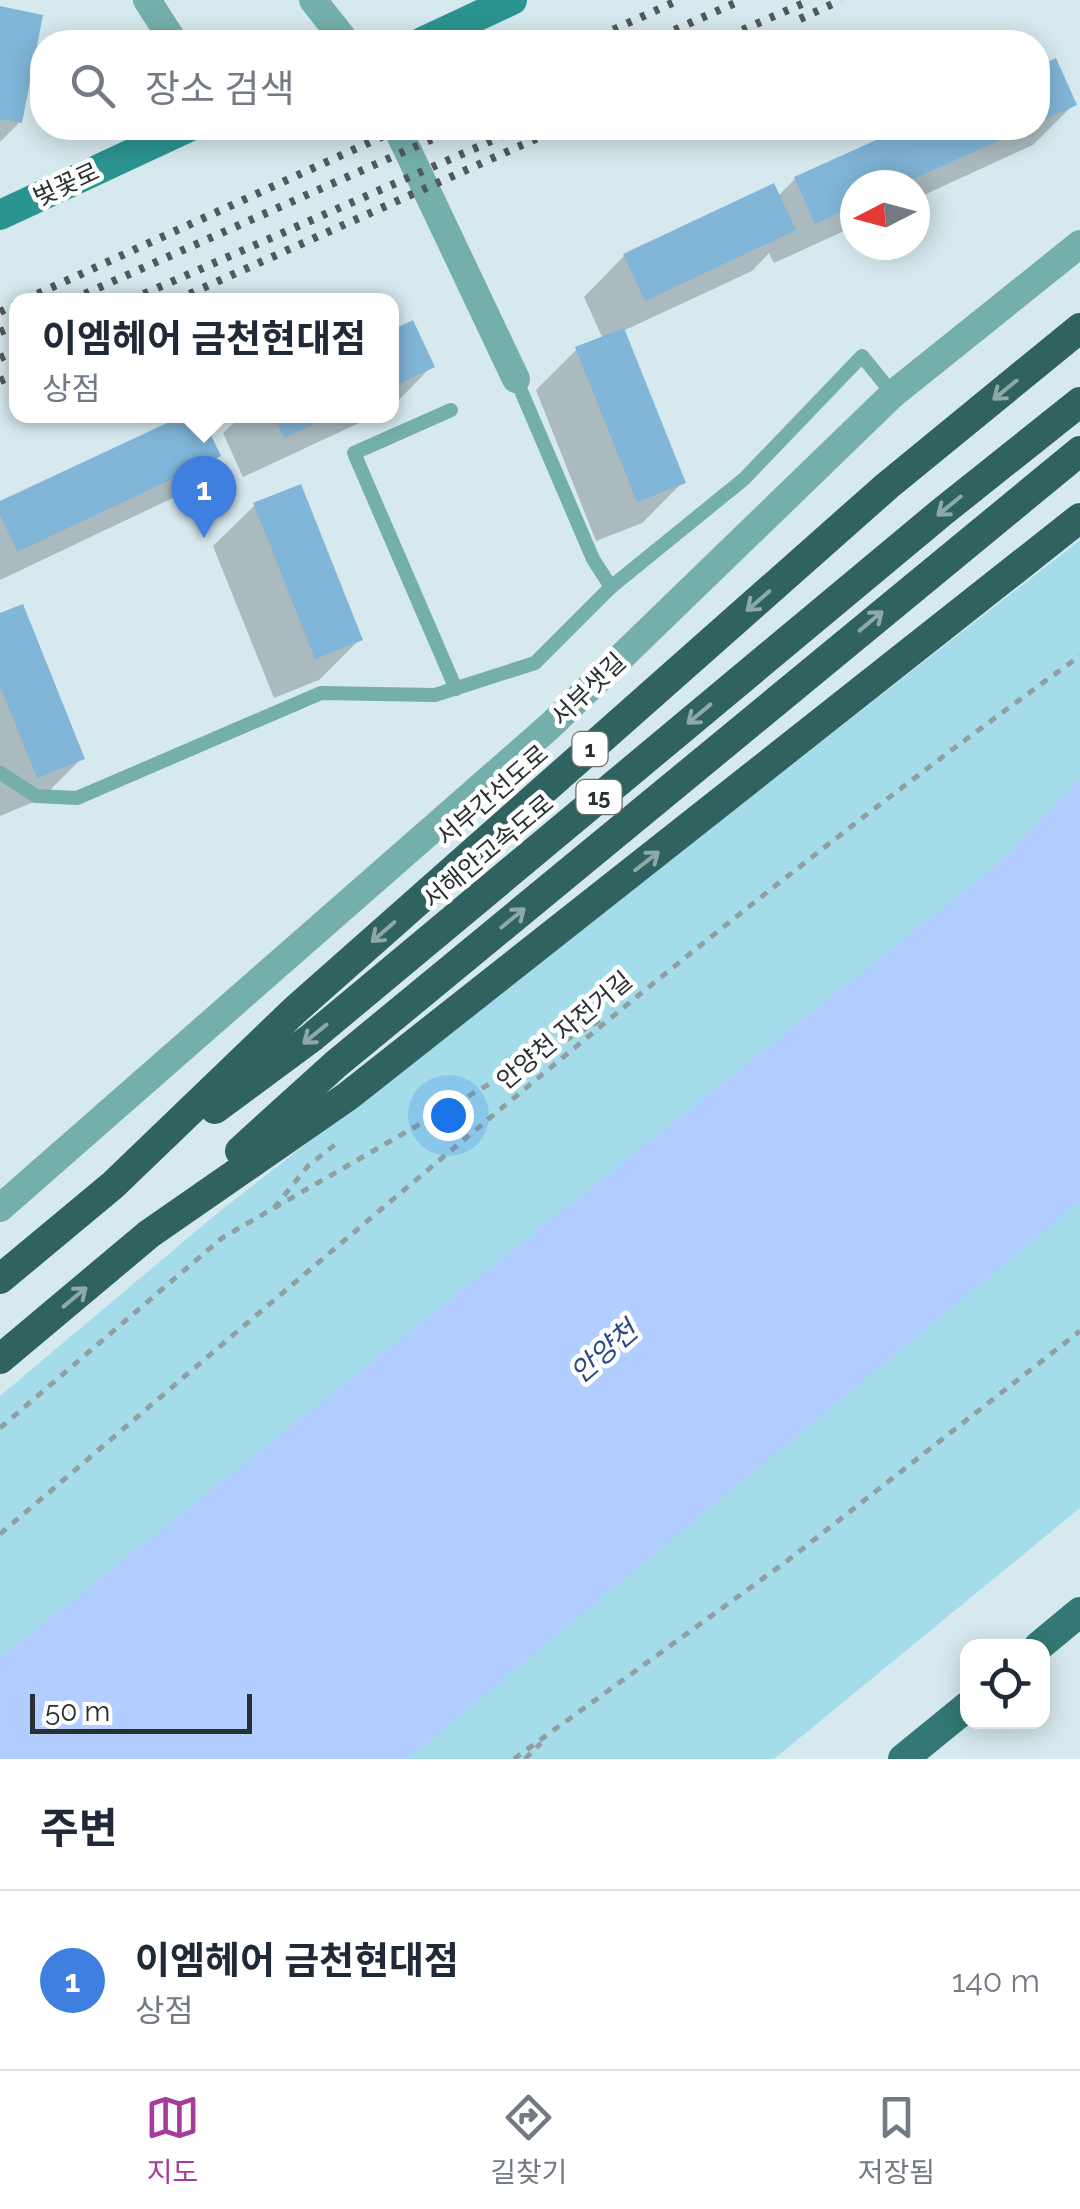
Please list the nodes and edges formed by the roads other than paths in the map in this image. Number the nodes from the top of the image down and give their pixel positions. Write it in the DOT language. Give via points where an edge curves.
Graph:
graph roads {
  1 [pos="147,0"];
  2 [pos="512,0"];
  3 [pos="314,2"];
  4 [pos="166,30"];
  5 [pos="336,30"];
  6 [pos="448,30"];
  7 [pos="161,140"];
  8 [pos="403,140"];
  9 [pos="0,215"];
  10 [pos="1080,244"];
  11 [pos="1080,328"];
  12 [pos="516,379"];
  13 [pos="893,394"];
  14 [pos="1080,402"];
  15 [pos="451,410"];
  16 [pos="1080,451"];
  17 [pos="1080,518"];
  18 [pos="612,587"];
  19 [pos="456,689"];
  20 [pos="0,773"];
  21 [pos="113,1185"];
  22 [pos="0,1208"];
  23 [pos="149,1234"];
  24 [pos="0,1279"];
  25 [pos="0,1359"];
  26 [pos="1080,1612"];
  27 [pos="1047,1639"];
  28 [pos="960,1713"];
  29 [pos="903,1759"];
  1 -- 4 [label="street"];
  2 -- 6 [label="street"];
  3 -- 5 [label="street"];
  7 -- 9 [label="street, 벚꽃로"];
  8 -- 12 [label="street"];
  10 -- 13 [label="street, 서부샛길"];
  11 -- 21 [label="highway, 서부간선도로 / 1, one-way" via="887,486 308,998"];
  12 -- 18 [label="lane" via="593,559"];
  13 -- 18 [label="lane" via="862,356 744,480"];
  13 -- 22 [label="street, 서부샛길" via="550,726"];
  14 -- 21 [label="highway, 서해안고속도로 / 15, one-way" via="311,1038"];
  15 -- 19 [label="lane" via="354,453"];
  23 -- 16 [label="highway, 15, one-way" via="336,1064"];
  23 -- 17 [label="highway, one-way" via="348,1096"];
  18 -- 19 [label="lane" via="535,662"];
  19 -- 20 [label="lane" via="436,695 321,693 77,798 36,796"];
  21 -- 24 [label="highway, 서부간선도로 / 1"];
  25 -- 23 [label="highway, one-way"];
  26 -- 27 [label="main road"];
  28 -- 29 [label="main road"];
}
